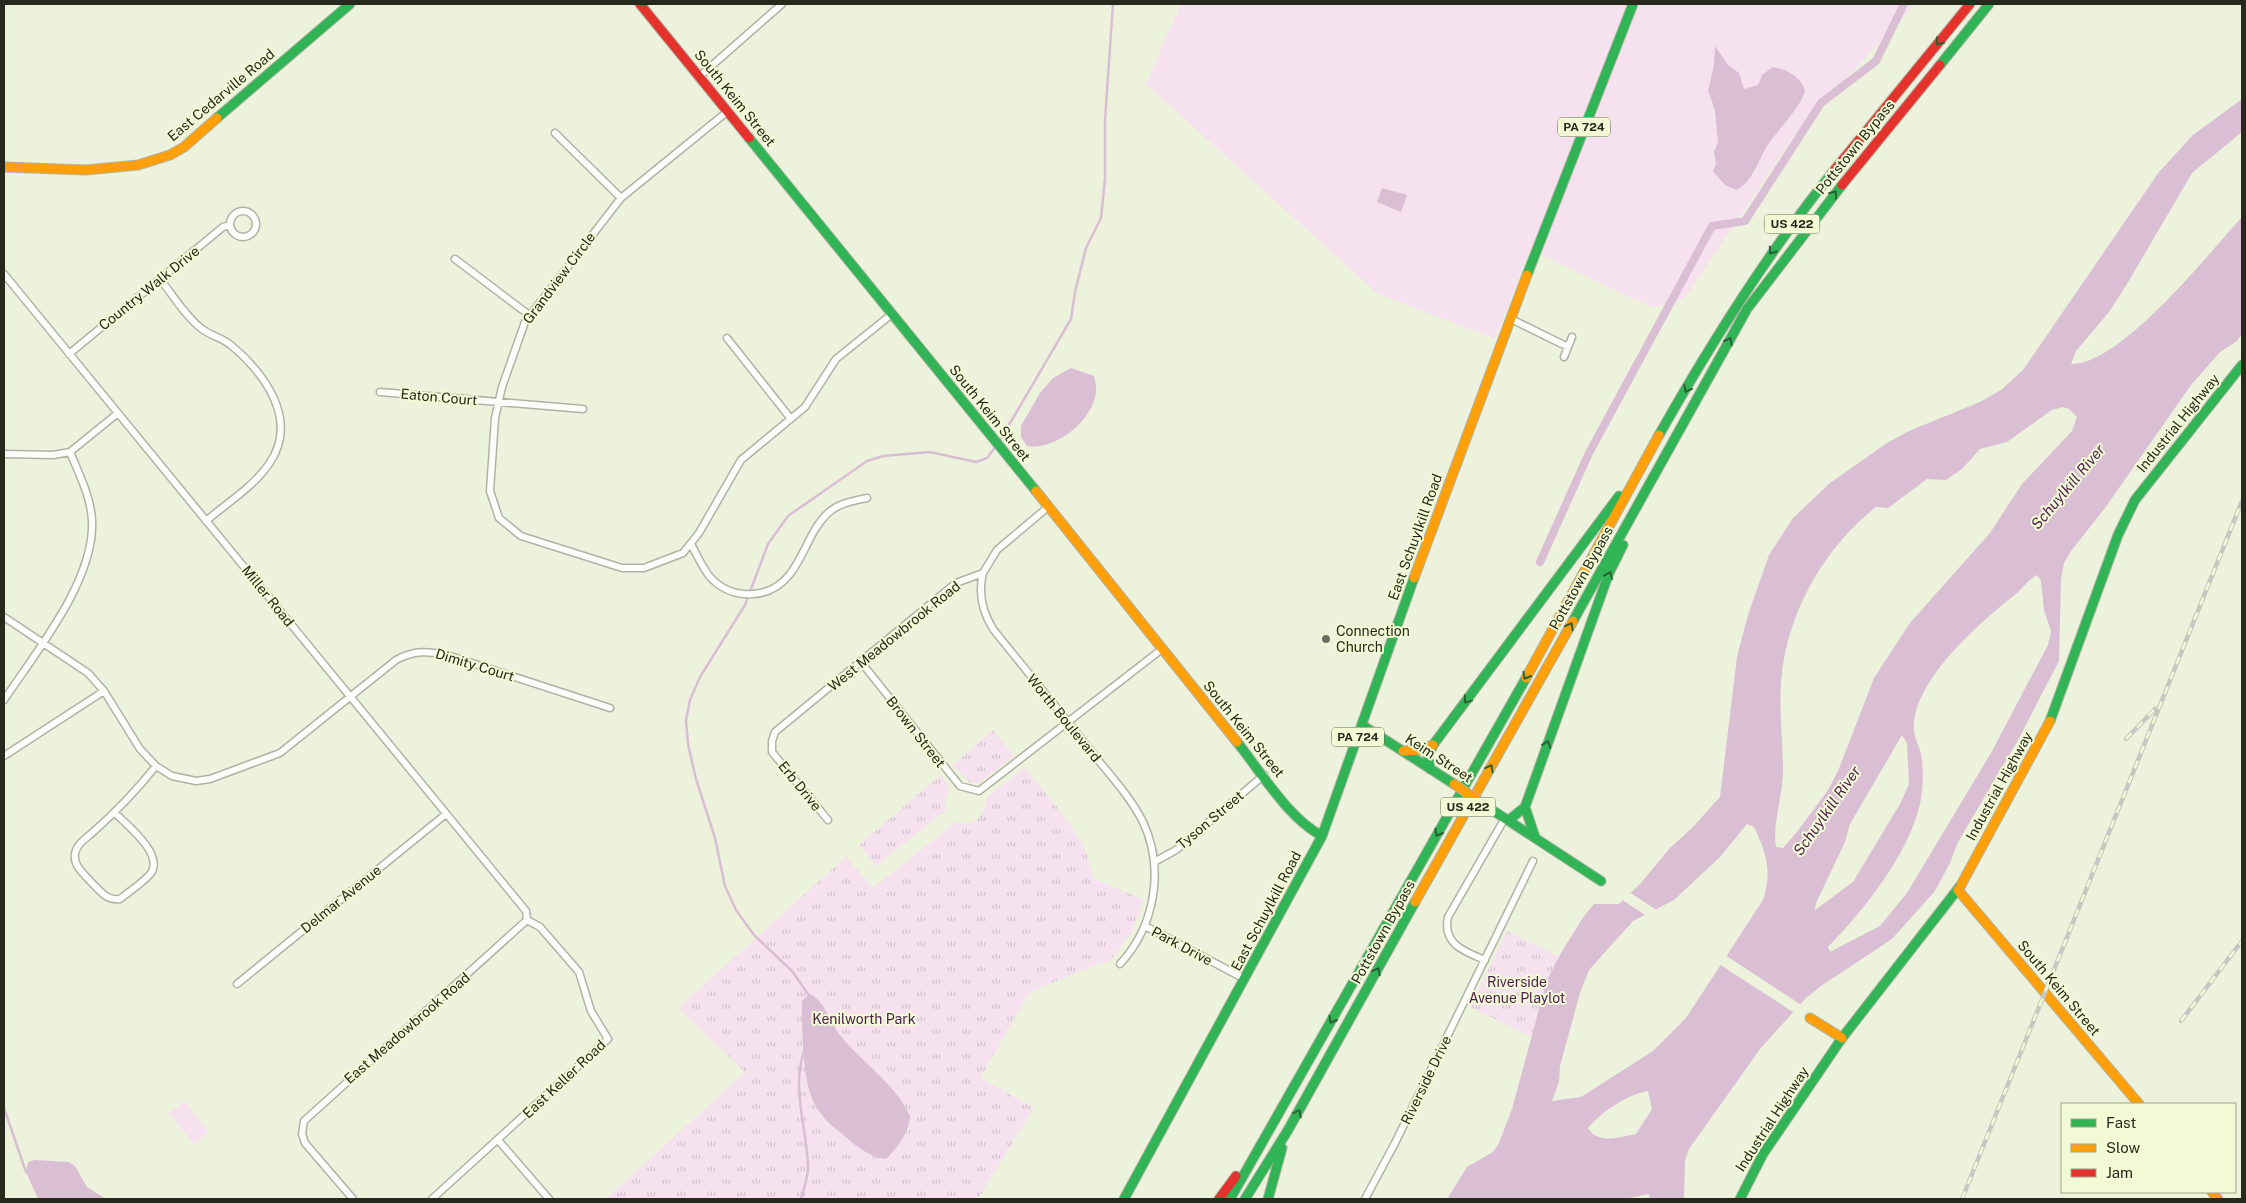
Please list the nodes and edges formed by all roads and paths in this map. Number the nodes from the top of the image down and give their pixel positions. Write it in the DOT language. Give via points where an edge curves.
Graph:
graph roads {
  1 [pos="350,4"];
  2 [pos="640,4"];
  3 [pos="782,4"];
  4 [pos="1633,4"];
  5 [pos="1970,4"];
  6 [pos="1989,4"];
  7 [pos="700,76"];
  8 [pos="728,111"];
  9 [pos="555,133"];
  10 [pos="4,167"];
  11 [pos="621,198"];
  12 [pos="230,225"];
  13 [pos="454,259"];
  14 [pos="4,274"];
  15 [pos="160,278"];
  16 [pos="892,314"];
  17 [pos="529,315"];
  18 [pos="1511,319"];
  19 [pos="1572,337"];
  20 [pos="727,338"];
  21 [pos="1568,346"];
  22 [pos="69,354"];
  23 [pos="1564,358"];
  24 [pos="2242,365"];
  25 [pos="380,392"];
  26 [pos="498,402"];
  27 [pos="583,409"];
  28 [pos="118,413"];
  29 [pos="1688,414"];
  30 [pos="791,419"];
  31 [pos="70,452"];
  32 [pos="4,454"];
  33 [pos="1642,465"];
  34 [pos="867,498"];
  35 [pos="1048,507"];
  36 [pos="206,520"];
  37 [pos="692,544"];
  38 [pos="984,573"];
  39 [pos="4,617"];
  40 [pos="42,642"];
  41 [pos="1162,649"];
  42 [pos="861,662"];
  43 [pos="104,691"];
  44 [pos="352,697"];
  45 [pos="4,700"];
  46 [pos="610,708"];
  47 [pos="1068,722"];
  48 [pos="1362,725"];
  49 [pos="1433,745"];
  50 [pos="1403,751"];
  51 [pos="772,752"];
  52 [pos="4,756"];
  53 [pos="156,766"];
  54 [pos="1430,769"];
  55 [pos="1264,775"];
  56 [pos="1526,807"];
  57 [pos="115,813"];
  58 [pos="446,814"];
  59 [pos="1507,819"];
  60 [pos="828,820"];
  61 [pos="1322,836"];
  62 [pos="1535,837"];
  63 [pos="1533,861"];
  64 [pos="1154,862"];
  65 [pos="1601,880"];
  66 [pos="1958,890"];
  67 [pos="527,920"];
  68 [pos="1145,926"];
  69 [pos="1486,960"];
  70 [pos="1120,964"];
  71 [pos="1245,979"];
  72 [pos="237,984"];
  73 [pos="1811,1018"];
  74 [pos="1842,1038"];
  75 [pos="2138,1103"];
  76 [pos="1288,1130"];
  77 [pos="498,1140"];
  78 [pos="1260,1144"];
  79 [pos="354,1199"];
  80 [pos="432,1199"];
  81 [pos="549,1199"];
  82 [pos="1124,1199"];
  83 [pos="1220,1199"];
  84 [pos="1230,1199"];
  85 [pos="1245,1199"];
  86 [pos="1268,1199"];
  87 [pos="1365,1199"];
  88 [pos="1740,1199"];
  1 -- 10 [label="main road, East Cedarville Road" via="184,147 163,160 140,166 88,169"];
  2 -- 7 [label="main road, South Keim Street"];
  3 -- 7 [label="street"];
  4 -- 18 [label="main road, East Schuylkill Road / PA 724"];
  5 -- 33 [label="main road, Pottstown Bypass / US 422, one-way" via="1837,166 1775,248 1713,340"];
  29 -- 6 [label="main road, Pottstown Bypass / US 422, one-way" via="1747,309 1806,229"];
  7 -- 8 [label="main road, South Keim Street"];
  8 -- 11 [label="street, Grandview Circle"];
  8 -- 16 [label="main road, South Keim Street"];
  9 -- 11 [label="street"];
  11 -- 17 [label="street, Grandview Circle"];
  12 -- 12 [label="street, Country Walk Drive" via="234,234 242,237 252,233 256,225 252,215 244,212 233,216"];
  12 -- 15 [label="street, Country Walk Drive" via="223,227"];
  13 -- 17 [label="street"];
  14 -- 22 [label="street, Miller Road"];
  15 -- 22 [label="street, Country Walk Drive"];
  15 -- 36 [label="street" via="196,323 232,346 271,389 281,417 279,445 269,464"];
  16 -- 30 [label="street, Grandview Circle" via="836,359 812,399"];
  16 -- 35 [label="main road, South Keim Street"];
  17 -- 26 [label="street, Grandview Circle"];
  18 -- 21 [label="street"];
  18 -- 48 [label="main road, East Schuylkill Road / PA 724"];
  19 -- 21 [label="street"];
  20 -- 30 [label="street"];
  21 -- 23 [label="street"];
  22 -- 28 [label="street, Miller Road"];
  24 -- 66 [label="main road, Industrial Highway" via="2135,500 2118,535 2059,701"];
  25 -- 26 [label="street, Eaton Court"];
  26 -- 27 [label="street, Eaton Court"];
  26 -- 37 [label="street, Grandview Circle" via="490,491 495,510 512,531 583,556 633,569 683,553"];
  28 -- 31 [label="street"];
  28 -- 36 [label="street, Miller Road"];
  56 -- 29 [label="main road, one-way" via="1609,573"];
  76 -- 29 [label="main road, Pottstown Bypass / US 422, one-way"];
  30 -- 37 [label="street, Grandview Circle" via="740,460"];
  31 -- 32 [label="street"];
  31 -- 40 [label="street" via="90,508 90,552 77,586"];
  33 -- 49 [label="main road, one-way"];
  33 -- 78 [label="main road, Pottstown Bypass / US 422, one-way" via="1565,608"];
  34 -- 37 [label="street" via="830,511 817,527 797,564 775,588 750,594 728,590 711,578"];
  35 -- 38 [label="street" via="997,550"];
  35 -- 41 [label="main road, South Keim Street"];
  36 -- 44 [label="street, Miller Road"];
  38 -- 42 [label="street, West Meadowbrook Road" via="956,584"];
  38 -- 47 [label="street, Worth Boulevard" via="981,597 987,620"];
  39 -- 40 [label="street"];
  40 -- 43 [label="street" via="78,666"];
  40 -- 45 [label="street"];
  41 -- 47 [label="street"];
  41 -- 55 [label="main road, South Keim Street"];
  42 -- 47 [label="street, Brown Street" via="960,786 979,791"];
  42 -- 51 [label="street, West Meadowbrook Road" via="775,732"];
  43 -- 52 [label="street"];
  43 -- 53 [label="street" via="140,749"];
  44 -- 46 [label="street, Dimity Court" via="396,660 424,651 447,655"];
  44 -- 53 [label="street, Dimity Court" via="288,748 210,779 196,781 172,776"];
  44 -- 58 [label="street, Miller Road"];
  47 -- 64 [label="street, Worth Boulevard" via="1135,809 1148,834"];
  48 -- 50 [label="main road, Keim Street"];
  48 -- 61 [label="main road, East Schuylkill Road / PA 724"];
  49 -- 50 [label="main road"];
  49 -- 54 [label="main road" via="1428,757"];
  50 -- 54 [label="main road, Keim Street"];
  51 -- 60 [label="street, Erb Drive"];
  53 -- 57 [label="street"];
  54 -- 59 [label="main road, Keim Street, bridge"];
  55 -- 61 [label="main road, South Keim Street" via="1302,822"];
  55 -- 64 [label="street, Tyson Street" via="1176,850"];
  56 -- 59 [label="main road"];
  56 -- 62 [label="main road"];
  57 -- 57 [label="street" via="82,842 75,855 80,870 104,896 115,900 150,873 154,861 150,850"];
  58 -- 67 [label="street, Miller Road" via="526,911"];
  58 -- 72 [label="street, Delmar Avenue"];
  59 -- 62 [label="main road, Keim Street"];
  59 -- 69 [label="street" via="1446,924 1454,944"];
  61 -- 71 [label="main road, East Schuylkill Road / PA 724"];
  62 -- 65 [label="main road, Keim Street"];
  63 -- 69 [label="street, Riverside Drive"];
  64 -- 68 [label="street, Worth Boulevard" via="1154,893"];
  66 -- 74 [label="main road, Industrial Highway"];
  66 -- 75 [label="main road, South Keim Street"];
  67 -- 77 [label="street, East Keller Road" via="540,927 579,972 591,1011 608,1039"];
  67 -- 79 [label="street, East Meadowbrook Road" via="308,1116 302,1127 305,1143"];
  68 -- 70 [label="street, Worth Boulevard"];
  68 -- 71 [label="street, Park Drive"];
  69 -- 87 [label="street, Riverside Drive"];
  71 -- 82 [label="main road, East Schuylkill Road / PA 724"];
  73 -- 74 [label="main road"];
  74 -- 88 [label="main road, Industrial Highway" via="1763,1154"];
  76 -- 85 [label="main road, Pottstown Bypass / US 422"];
  76 -- 86 [label="main road"];
  77 -- 80 [label="street, East Keller Road"];
  77 -- 81 [label="street"];
  78 -- 83 [label="main road"];
  78 -- 84 [label="main road, Pottstown Bypass / US 422"];
}
